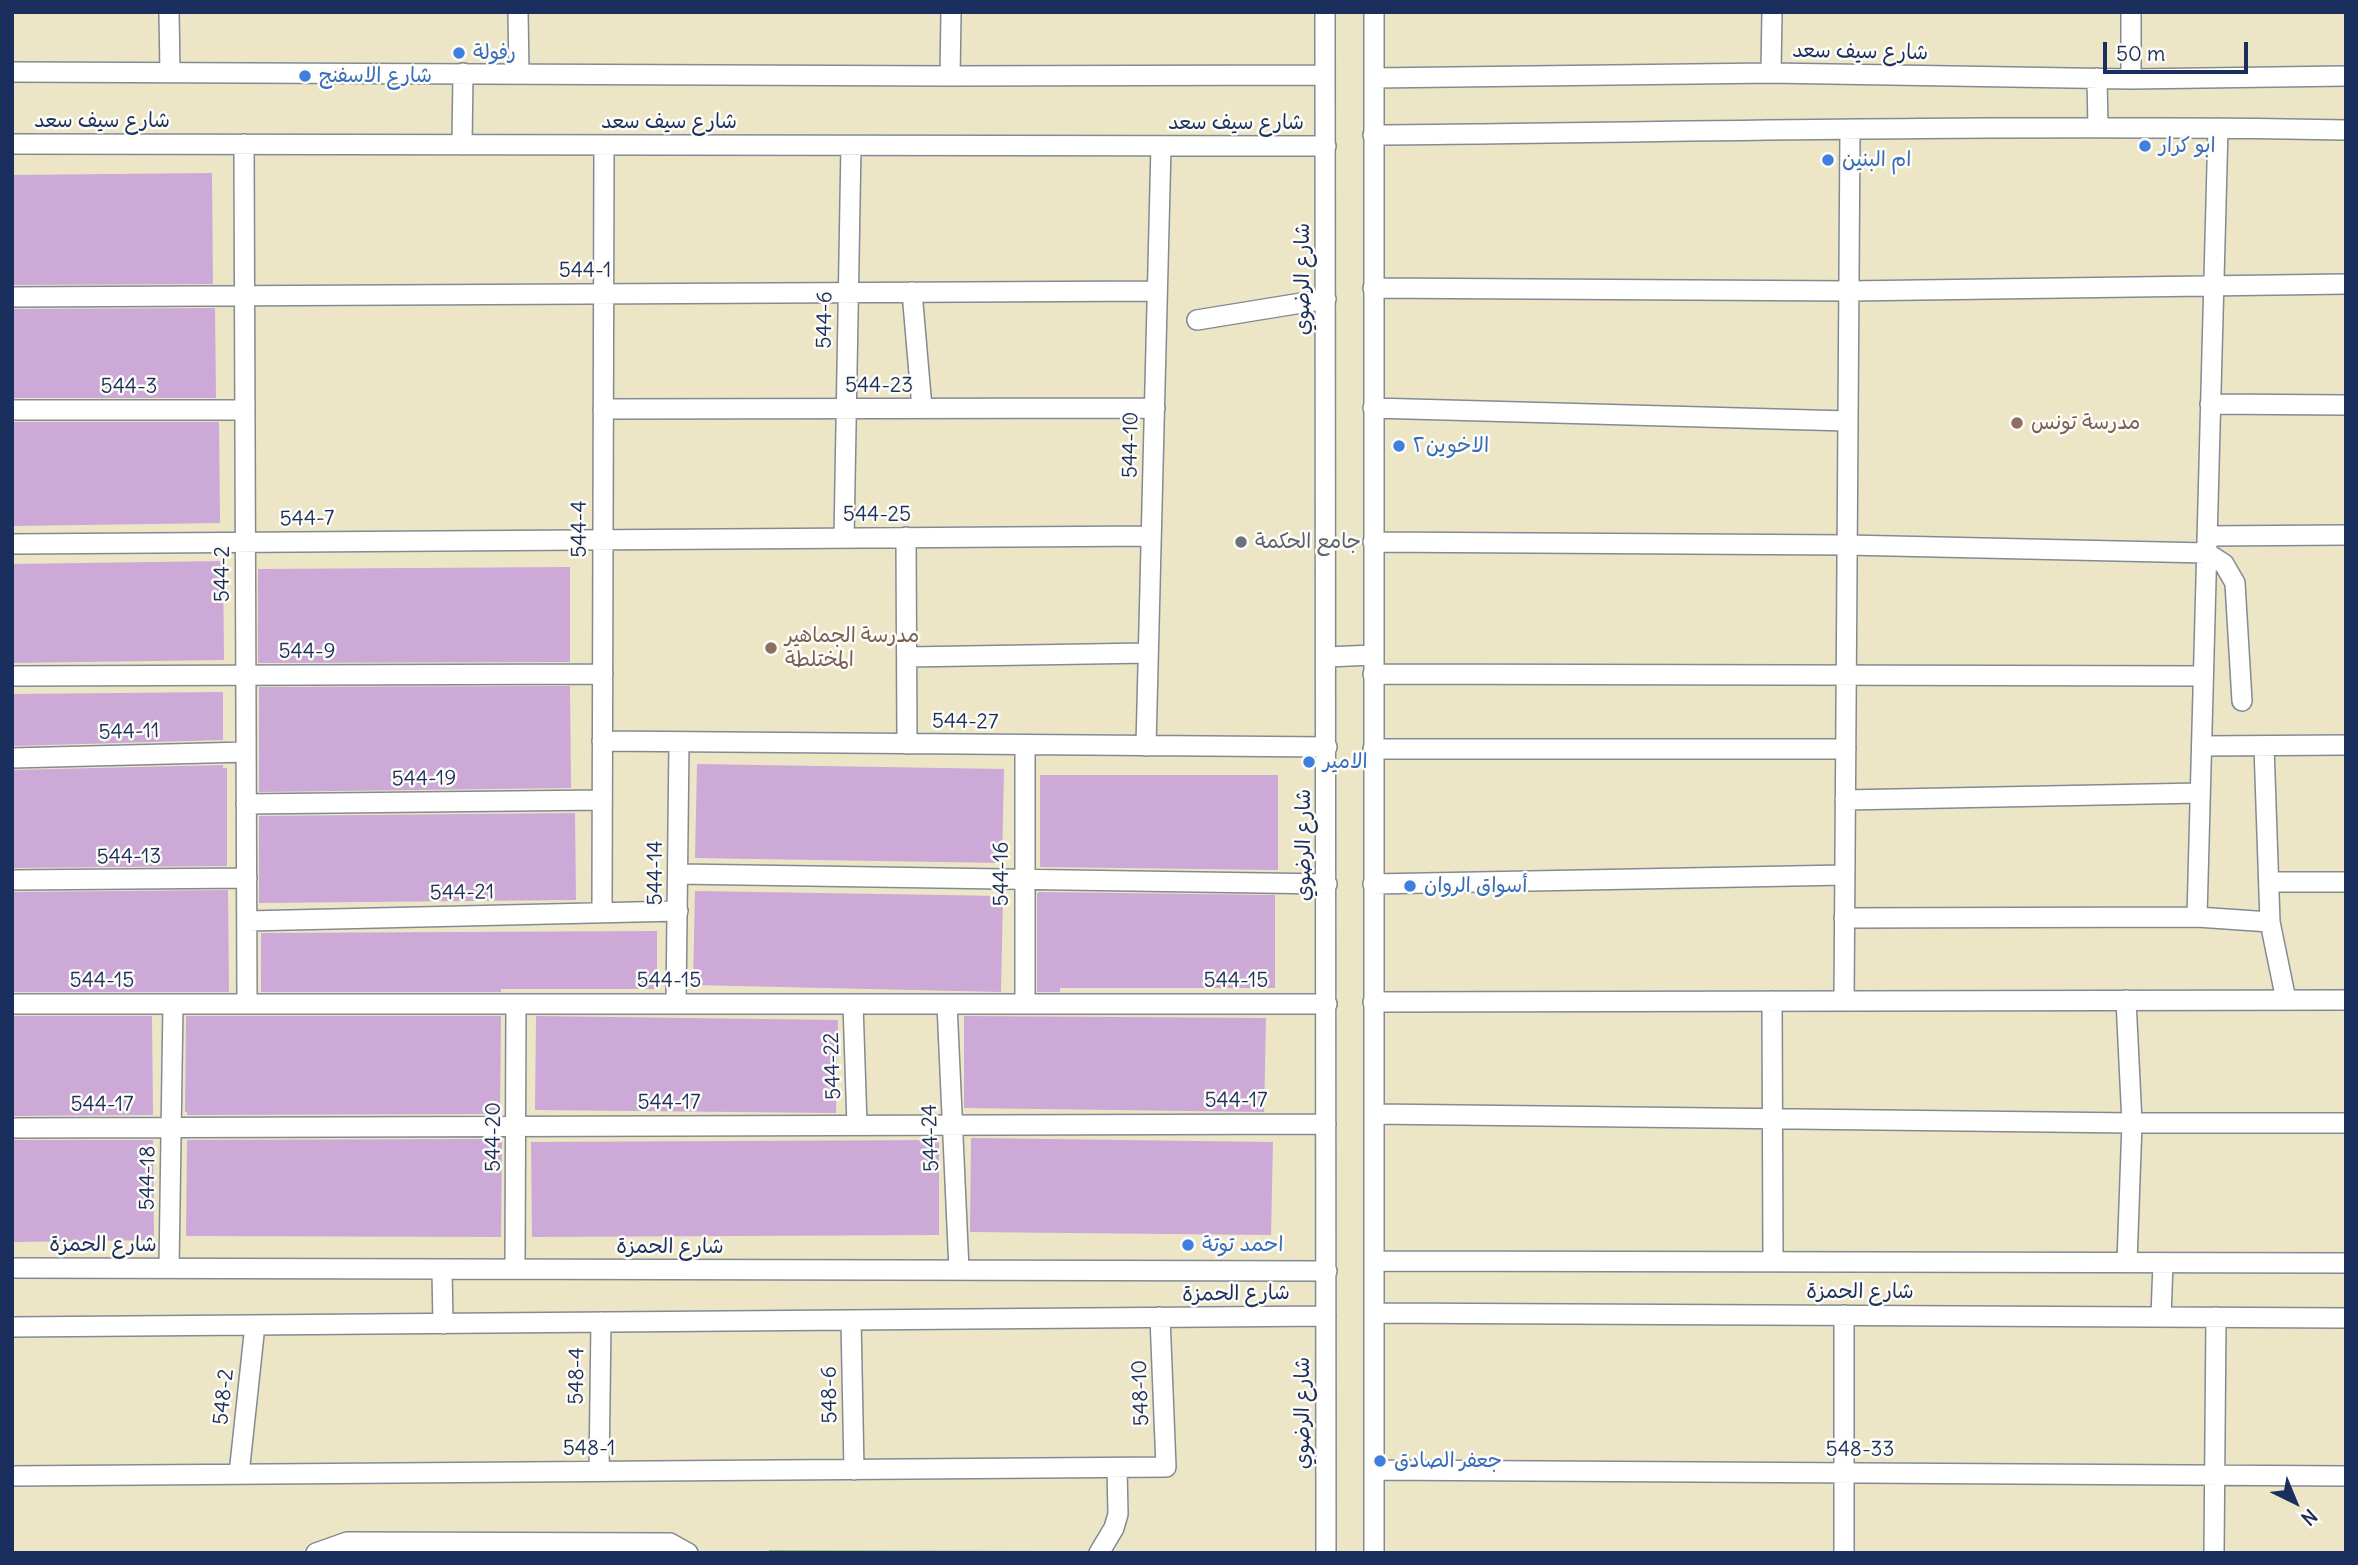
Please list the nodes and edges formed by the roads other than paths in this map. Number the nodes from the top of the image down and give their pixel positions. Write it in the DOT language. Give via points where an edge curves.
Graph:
graph roads {
  1 [pos="169,12"];
  2 [pos="519,12"];
  3 [pos="951,12"];
  4 [pos="1325,12"];
  5 [pos="1374,12"];
  6 [pos="1772,12"];
  7 [pos="2131,12"];
  8 [pos="12,72"];
  9 [pos="170,72"];
  10 [pos="463,73"];
  11 [pos="519,73"];
  12 [pos="1771,74"];
  13 [pos="1325,75"];
  14 [pos="950,76"];
  15 [pos="2346,76"];
  16 [pos="1374,78"];
  17 [pos="2097,78"];
  18 [pos="2131,79"];
  19 [pos="2098,128"];
  20 [pos="2218,128"];
  21 [pos="1850,129"];
  22 [pos="2346,130"];
  23 [pos="1373,135"];
  24 [pos="12,144"];
  25 [pos="244,145"];
  26 [pos="461,145"];
  27 [pos="604,145"];
  28 [pos="851,146"];
  29 [pos="1161,146"];
  30 [pos="1326,146"];
  31 [pos="2346,284"];
  32 [pos="2214,286"];
  33 [pos="1373,288"];
  34 [pos="1157,291"];
  35 [pos="1849,291"];
  36 [pos="849,292"];
  37 [pos="912,292"];
  38 [pos="604,293"];
  39 [pos="244,295"];
  40 [pos="12,297"];
  41 [pos="1326,299"];
  42 [pos="1197,320"];
  43 [pos="2210,404"];
  44 [pos="2346,405"];
  45 [pos="922,408"];
  46 [pos="1155,408"];
  47 [pos="1373,408"];
  48 [pos="603,409"];
  49 [pos="846,409"];
  50 [pos="12,410"];
  51 [pos="245,410"];
  52 [pos="1848,421"];
  53 [pos="2346,535"];
  54 [pos="1152,536"];
  55 [pos="906,537"];
  56 [pos="844,538"];
  57 [pos="603,539"];
  58 [pos="246,542"];
  59 [pos="1373,542"];
  60 [pos="12,544"];
  61 [pos="2207,544"];
  62 [pos="1847,545"];
  63 [pos="1149,653"];
  64 [pos="907,657"];
  65 [pos="1327,657"];
  66 [pos="1373,665"];
  67 [pos="603,674"];
  68 [pos="246,675"];
  69 [pos="1846,675"];
  70 [pos="12,676"];
  71 [pos="2203,676"];
  72 [pos="2242,701"];
  73 [pos="602,741"];
  74 [pos="679,742"];
  75 [pos="907,744"];
  76 [pos="1025,745"];
  77 [pos="2346,745"];
  78 [pos="1146,746"];
  79 [pos="2202,746"];
  80 [pos="2264,746"];
  81 [pos="1327,747"];
  82 [pos="1373,749"];
  83 [pos="1846,749"];
  84 [pos="246,752"];
  85 [pos="12,758"];
  86 [pos="2200,793"];
  87 [pos="602,800"];
  88 [pos="1845,800"];
  89 [pos="246,804"];
  90 [pos="679,874"];
  91 [pos="1845,875"];
  92 [pos="247,878"];
  93 [pos="1025,879"];
  94 [pos="12,880"];
  95 [pos="2269,882"];
  96 [pos="2346,882"];
  97 [pos="1327,884"];
  98 [pos="1373,884"];
  99 [pos="678,911"];
  100 [pos="602,912"];
  101 [pos="2197,917"];
  102 [pos="1844,918"];
  103 [pos="247,921"];
  104 [pos="2270,922"];
  105 [pos="2126,1000"];
  106 [pos="2286,1000"];
  107 [pos="2346,1000"];
  108 [pos="1772,1001"];
  109 [pos="1844,1001"];
  110 [pos="1373,1002"];
  111 [pos="12,1004"];
  112 [pos="173,1004"];
  113 [pos="247,1004"];
  114 [pos="516,1004"];
  115 [pos="676,1004"];
  116 [pos="853,1004"];
  117 [pos="947,1004"];
  118 [pos="1025,1004"];
  119 [pos="1327,1004"];
  120 [pos="1374,1114"];
  121 [pos="1772,1117"];
  122 [pos="2132,1123"];
  123 [pos="2346,1123"];
  124 [pos="1326,1124"];
  125 [pos="857,1125"];
  126 [pos="953,1125"];
  127 [pos="517,1126"];
  128 [pos="171,1127"];
  129 [pos="12,1128"];
  130 [pos="1374,1261"];
  131 [pos="1773,1262"];
  132 [pos="2127,1262"];
  133 [pos="2163,1262"];
  134 [pos="2346,1263"];
  135 [pos="12,1268"];
  136 [pos="169,1268"];
  137 [pos="515,1269"];
  138 [pos="442,1270"];
  139 [pos="959,1270"];
  140 [pos="1327,1272"];
  141 [pos="1374,1312"];
  142 [pos="1326,1315"];
  143 [pos="1844,1315"];
  144 [pos="1160,1317"];
  145 [pos="2161,1317"];
  146 [pos="2216,1317"];
  147 [pos="2346,1318"];
  148 [pos="851,1320"];
  149 [pos="601,1322"];
  150 [pos="443,1324"];
  151 [pos="255,1325"];
  152 [pos="12,1328"];
  153 [pos="1166,1467"];
  154 [pos="1117,1468"];
  155 [pos="854,1469"];
  156 [pos="1374,1470"];
  157 [pos="599,1471"];
  158 [pos="1844,1473"];
  159 [pos="239,1474"];
  160 [pos="2215,1475"];
  161 [pos="12,1476"];
  162 [pos="2346,1476"];
  163 [pos="316,1553"];
  164 [pos="688,1553"];
  165 [pos="1099,1553"];
  166 [pos="1326,1553"];
  167 [pos="1374,1553"];
  168 [pos="1844,1553"];
  169 [pos="2214,1553"];
  1 -- 9 [label="street"];
  2 -- 11 [label="street"];
  3 -- 14 [label="street"];
  4 -- 13 [label="street, شارع الرضوي"];
  5 -- 16 [label="street"];
  6 -- 12 [label="street"];
  7 -- 18 [label="street"];
  8 -- 9 [label="street"];
  9 -- 10 [label="street"];
  10 -- 11 [label="street"];
  10 -- 26 [label="street"];
  11 -- 14 [label="street"];
  12 -- 16 [label="street, شارع سيف سعد"];
  12 -- 17 [label="street, شارع سيف سعد"];
  13 -- 14 [label="street"];
  13 -- 30 [label="street, شارع الرضوي"];
  15 -- 18 [label="street, شارع سيف سعد"];
  16 -- 23 [label="street"];
  17 -- 18 [label="street, شارع سيف سعد"];
  17 -- 19 [label="street"];
  19 -- 20 [label="street"];
  19 -- 21 [label="street"];
  20 -- 22 [label="street"];
  20 -- 32 [label="street"];
  21 -- 23 [label="street"];
  21 -- 35 [label="street"];
  23 -- 33 [label="street"];
  24 -- 25 [label="street, شارع سيف سعد"];
  25 -- 26 [label="street, شارع سيف سعد"];
  25 -- 39 [label="street, 544-2"];
  26 -- 27 [label="street, شارع سيف سعد"];
  27 -- 28 [label="street, شارع سيف سعد"];
  27 -- 38 [label="street, 544-4"];
  28 -- 29 [label="street, شارع سيف سعد"];
  28 -- 36 [label="street, 544-6"];
  29 -- 30 [label="street, شارع سيف سعد"];
  29 -- 34 [label="street, 544-10"];
  30 -- 41 [label="street, شارع الرضوي"];
  31 -- 32 [label="street"];
  32 -- 35 [label="street"];
  32 -- 43 [label="street"];
  33 -- 35 [label="street"];
  33 -- 47 [label="street"];
  34 -- 37 [label="street, 544-1"];
  34 -- 46 [label="street, 544-10"];
  35 -- 52 [label="street"];
  36 -- 37 [label="street, 544-1"];
  36 -- 38 [label="street, 544-1"];
  36 -- 49 [label="street, 544-6"];
  37 -- 45 [label="street"];
  38 -- 39 [label="street, 544-1"];
  38 -- 48 [label="street, 544-4"];
  39 -- 40 [label="street, 544-1"];
  39 -- 51 [label="street, 544-2"];
  41 -- 42 [label="street"];
  41 -- 65 [label="street, شارع الرضوي"];
  43 -- 44 [label="street"];
  43 -- 61 [label="street"];
  45 -- 46 [label="street, 544-23"];
  45 -- 49 [label="street, 544-23"];
  46 -- 54 [label="street, 544-10"];
  47 -- 52 [label="street"];
  47 -- 59 [label="street"];
  48 -- 49 [label="street, 544-23"];
  48 -- 57 [label="street, 544-4"];
  49 -- 56 [label="street, 544-6"];
  50 -- 51 [label="street, 544-3"];
  51 -- 58 [label="street, 544-2"];
  52 -- 62 [label="street"];
  53 -- 61 [label="street"];
  54 -- 55 [label="street, 544-25"];
  54 -- 63 [label="street, 544-10"];
  55 -- 56 [label="street, 544-25"];
  55 -- 64 [label="street"];
  56 -- 57 [label="street, 544-25"];
  57 -- 58 [label="street, 544-7"];
  57 -- 67 [label="street, 544-4"];
  58 -- 60 [label="street, 544-7"];
  58 -- 68 [label="street, 544-2"];
  59 -- 62 [label="street"];
  59 -- 66 [label="street"];
  61 -- 62 [label="street"];
  61 -- 71 [label="street"];
  61 -- 72 [label="street" via="2235,583"];
  62 -- 69 [label="street"];
  63 -- 64 [label="street"];
  63 -- 78 [label="street, 544-10"];
  64 -- 75 [label="street"];
  65 -- 66 [label="street"];
  65 -- 81 [label="street, شارع الرضوي"];
  66 -- 69 [label="street"];
  66 -- 82 [label="street"];
  67 -- 68 [label="street, 544-9"];
  67 -- 73 [label="street, 544-4"];
  68 -- 70 [label="street, 544-9"];
  68 -- 84 [label="street, 544-2"];
  69 -- 71 [label="street"];
  69 -- 83 [label="street"];
  71 -- 79 [label="street"];
  73 -- 74 [label="street, 544-27"];
  73 -- 87 [label="street, 544-4"];
  74 -- 75 [label="street, 544-27"];
  74 -- 90 [label="street, 544-14"];
  75 -- 76 [label="street, 544-27"];
  76 -- 78 [label="street, 544-27"];
  76 -- 93 [label="street, 544-16"];
  77 -- 80 [label="street"];
  78 -- 81 [label="street, 544-27"];
  79 -- 80 [label="street"];
  79 -- 86 [label="street"];
  80 -- 95 [label="street"];
  81 -- 97 [label="street, شارع الرضوي"];
  82 -- 83 [label="street"];
  82 -- 98 [label="street"];
  83 -- 88 [label="street"];
  84 -- 85 [label="street, 544-11"];
  84 -- 89 [label="street, 544-2"];
  86 -- 88 [label="street"];
  86 -- 101 [label="street"];
  87 -- 89 [label="street, 544-19"];
  87 -- 100 [label="street, 544-4"];
  88 -- 91 [label="street"];
  89 -- 92 [label="street, 544-2"];
  90 -- 93 [label="street"];
  90 -- 99 [label="street, 544-14"];
  91 -- 98 [label="street"];
  91 -- 102 [label="street"];
  92 -- 94 [label="street, 544-13"];
  92 -- 103 [label="street, 544-2"];
  93 -- 97 [label="street"];
  93 -- 118 [label="street, 544-16"];
  95 -- 96 [label="street"];
  95 -- 104 [label="street"];
  97 -- 119 [label="street, شارع الرضوي"];
  98 -- 110 [label="street"];
  99 -- 100 [label="street, 544-21"];
  99 -- 115 [label="street, 544-14"];
  100 -- 103 [label="street, 544-21"];
  101 -- 102 [label="street"];
  101 -- 104 [label="street"];
  102 -- 109 [label="street"];
  103 -- 113 [label="street, 544-2"];
  104 -- 106 [label="street"];
  105 -- 106 [label="street"];
  105 -- 109 [label="street"];
  105 -- 122 [label="street"];
  106 -- 107 [label="street"];
  108 -- 109 [label="street"];
  108 -- 110 [label="street"];
  108 -- 121 [label="street"];
  110 -- 120 [label="street"];
  111 -- 112 [label="street, 544-15"];
  112 -- 113 [label="street, 544-15"];
  112 -- 128 [label="street, 544-18"];
  113 -- 114 [label="street, 544-15"];
  114 -- 115 [label="street, 544-15"];
  114 -- 127 [label="street, 544-20"];
  115 -- 116 [label="street, 544-15"];
  116 -- 117 [label="street, 544-15"];
  116 -- 125 [label="street, 544-22"];
  117 -- 118 [label="street, 544-15"];
  117 -- 126 [label="street, 544-24"];
  118 -- 119 [label="street, 544-15"];
  119 -- 124 [label="street, شارع الرضوي"];
  120 -- 121 [label="street"];
  120 -- 130 [label="street"];
  121 -- 122 [label="street"];
  121 -- 131 [label="street"];
  122 -- 123 [label="street"];
  122 -- 132 [label="street"];
  124 -- 126 [label="street, 544-17"];
  124 -- 140 [label="street, شارع الرضوي"];
  125 -- 126 [label="street, 544-17"];
  125 -- 127 [label="street, 544-17"];
  126 -- 139 [label="street, 544-24"];
  127 -- 128 [label="street, 544-17"];
  127 -- 137 [label="street, 544-20"];
  128 -- 129 [label="street, 544-17"];
  128 -- 136 [label="street, 544-18"];
  130 -- 131 [label="street, شارع الحمزة"];
  130 -- 141 [label="street"];
  131 -- 132 [label="street, شارع الحمزة"];
  132 -- 133 [label="street, شارع الحمزة"];
  133 -- 134 [label="street, شارع الحمزة"];
  133 -- 145 [label="street"];
  135 -- 136 [label="street, شارع الحمزة"];
  136 -- 138 [label="street, شارع الحمزة"];
  137 -- 138 [label="street, شارع الحمزة"];
  137 -- 139 [label="street, شارع الحمزة"];
  138 -- 150 [label="street"];
  139 -- 140 [label="street, شارع الحمزة"];
  140 -- 142 [label="street, شارع الرضوي"];
  141 -- 143 [label="street, شارع الحمزة"];
  141 -- 156 [label="street"];
  142 -- 144 [label="street, شارع الحمزة"];
  142 -- 166 [label="street, شارع الرضوي"];
  143 -- 145 [label="street, شارع الحمزة"];
  143 -- 158 [label="street"];
  144 -- 148 [label="street, شارع الحمزة"];
  144 -- 153 [label="street, 548-10"];
  145 -- 146 [label="street, شارع الحمزة"];
  146 -- 147 [label="street, شارع الحمزة"];
  146 -- 160 [label="street"];
  148 -- 149 [label="street, شارع الحمزة"];
  148 -- 155 [label="street, 548-6"];
  149 -- 150 [label="street, شارع الحمزة"];
  149 -- 157 [label="street, 548-4"];
  150 -- 151 [label="street, شارع الحمزة"];
  151 -- 152 [label="street, شارع الحمزة"];
  151 -- 159 [label="street, 548-2"];
  153 -- 154 [label="street, 548-1"];
  154 -- 155 [label="street, 548-1"];
  154 -- 165 [label="street" via="1118,1514"];
  155 -- 157 [label="street, 548-1"];
  156 -- 158 [label="street, 548-33"];
  156 -- 167 [label="street"];
  157 -- 159 [label="street, 548-1"];
  158 -- 160 [label="street, 548-33"];
  158 -- 168 [label="street"];
  159 -- 161 [label="street, 548-1"];
  160 -- 162 [label="street, 548-33"];
  160 -- 169 [label="street"];
  163 -- 164 [label="street" via="347,1542 670,1543"];
}
